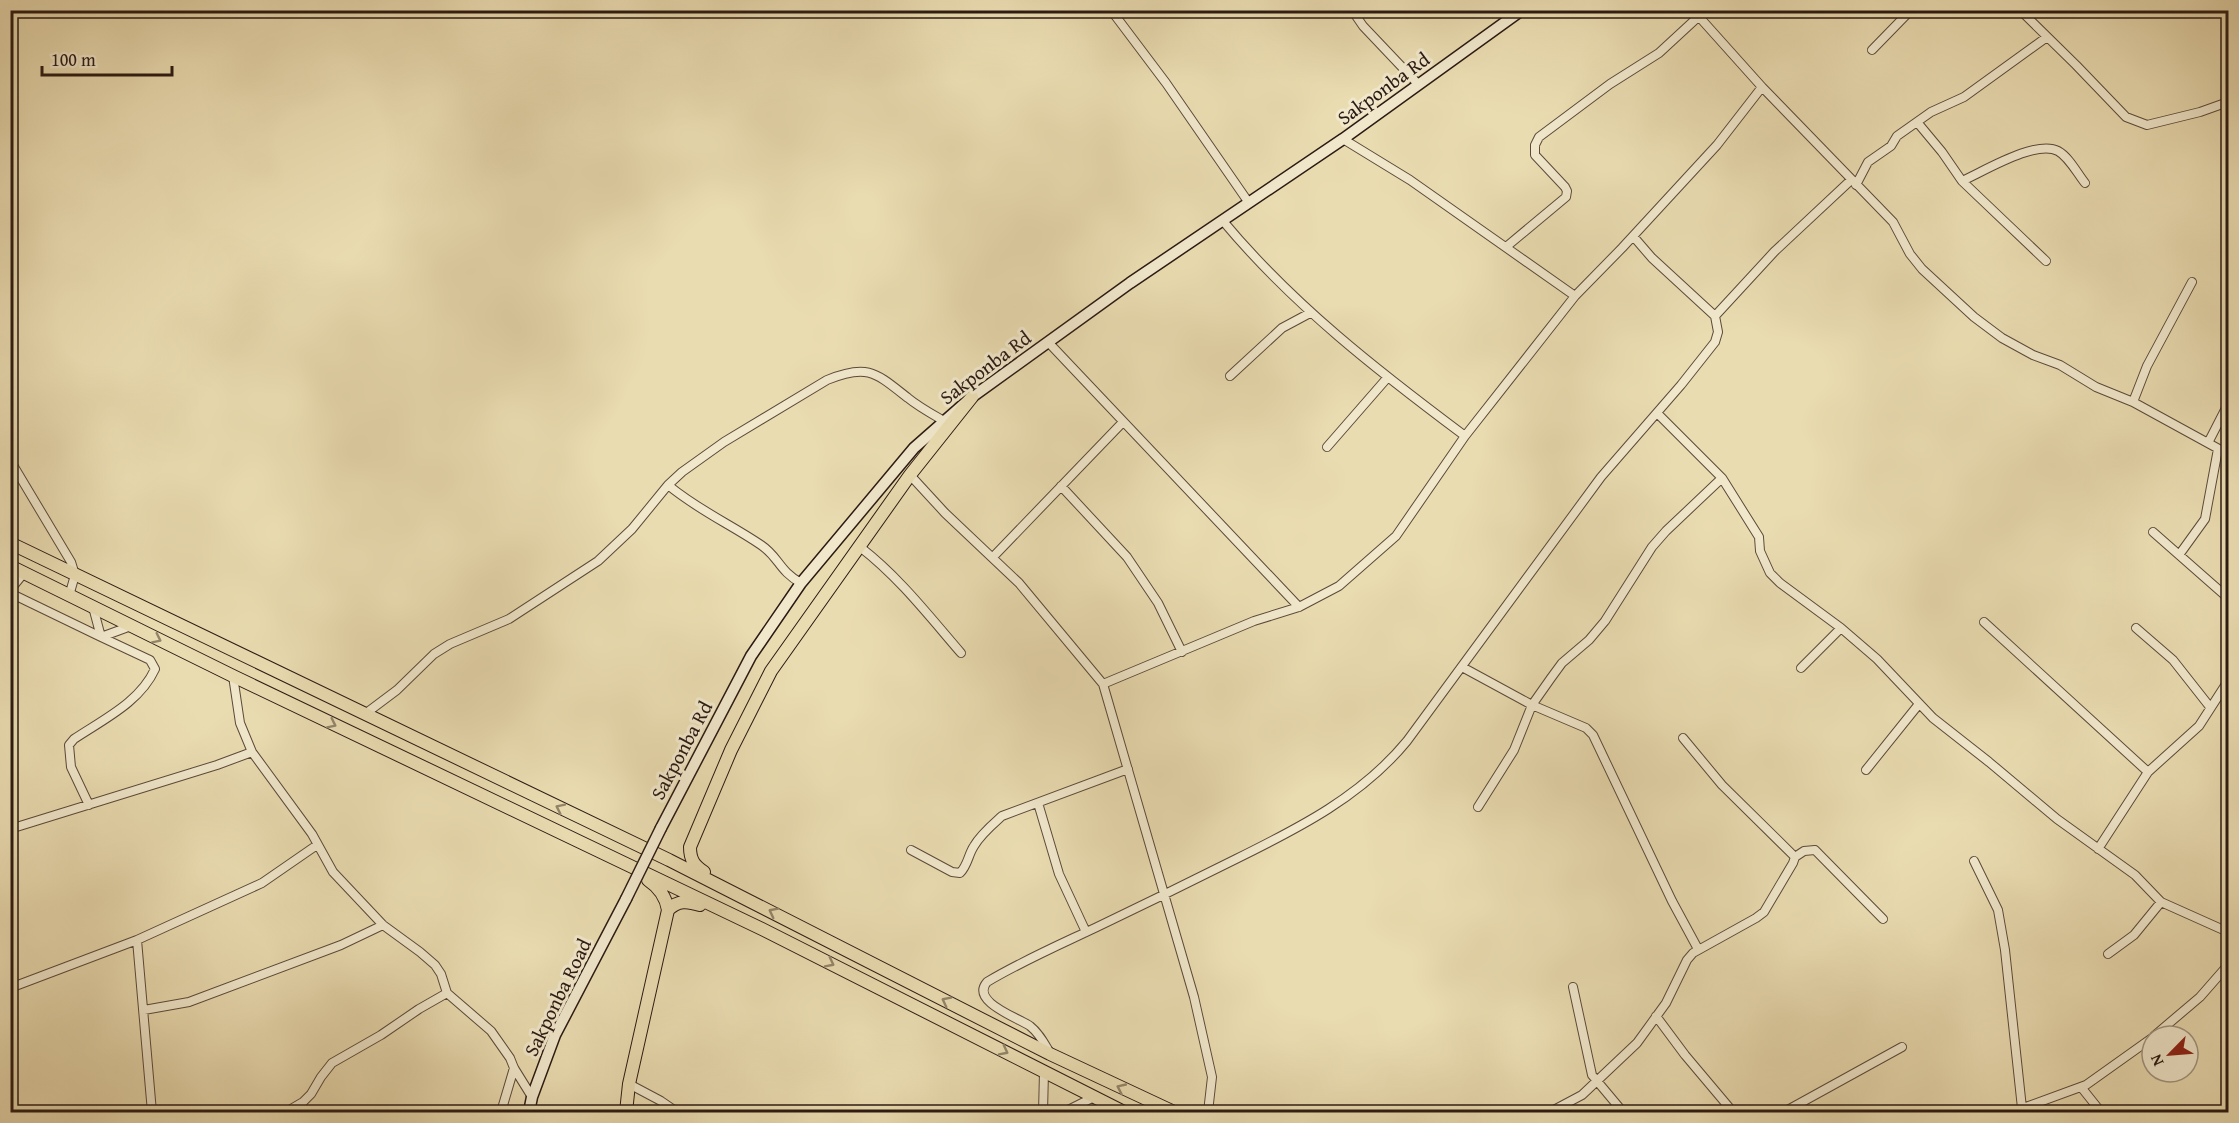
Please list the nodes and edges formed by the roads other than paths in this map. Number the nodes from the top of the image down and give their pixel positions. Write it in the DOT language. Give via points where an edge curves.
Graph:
graph roads {
  1 [pos="1111,10"];
  2 [pos="1352,10"];
  3 [pos="1522,10"];
  4 [pos="1911,10"];
  5 [pos="2020,10"];
  6 [pos="1695,14"];
  7 [pos="2047,37"];
  8 [pos="1872,50"];
  9 [pos="1418,84"];
  10 [pos="1762,87"];
  11 [pos="2229,102"];
  12 [pos="1917,122"];
  13 [pos="1343,140"];
  14 [pos="1962,181"];
  15 [pos="1854,183"];
  16 [pos="2085,183"];
  17 [pos="1249,203"];
  18 [pos="1223,221"];
  19 [pos="1633,236"];
  20 [pos="1506,247"];
  21 [pos="2046,261"];
  22 [pos="2192,282"];
  23 [pos="1575,296"];
  24 [pos="1310,313"];
  25 [pos="1715,316"];
  26 [pos="1048,342"];
  27 [pos="1230,376"];
  28 [pos="1388,377"];
  29 [pos="972,397"];
  30 [pos="2133,402"];
  31 [pos="2229,404"];
  32 [pos="1658,413"];
  33 [pos="944,421"];
  34 [pos="1123,422"];
  35 [pos="1465,436"];
  36 [pos="2208,443"];
  37 [pos="1327,447"];
  38 [pos="2218,449"];
  39 [pos="2229,454"];
  40 [pos="10,460"];
  41 [pos="910,475"];
  42 [pos="1722,478"];
  43 [pos="668,485"];
  44 [pos="1061,486"];
  45 [pos="2153,532"];
  46 [pos="10,543"];
  47 [pos="860,547"];
  48 [pos="2179,555"];
  49 [pos="993,557"];
  50 [pos="10,566"];
  51 [pos="24,573"];
  52 [pos="75,575"];
  53 [pos="801,583"];
  54 [pos="10,592"];
  55 [pos="69,596"];
  56 [pos="2229,598"];
  57 [pos="92,607"];
  58 [pos="1299,607"];
  59 [pos="1984,622"];
  60 [pos="131,626"];
  61 [pos="1841,628"];
  62 [pos="2136,628"];
  63 [pos="101,637"];
  64 [pos="1182,652"];
  65 [pos="962,653"];
  66 [pos="1462,667"];
  67 [pos="1801,668"];
  68 [pos="233,676"];
  69 [pos="2229,681"];
  70 [pos="1103,684"];
  71 [pos="1919,704"];
  72 [pos="1532,705"];
  73 [pos="2210,707"];
  74 [pos="365,714"];
  75 [pos="1683,738"];
  76 [pos="252,752"];
  77 [pos="1128,769"];
  78 [pos="1866,770"];
  79 [pos="2148,772"];
  80 [pos="1038,803"];
  81 [pos="88,805"];
  82 [pos="1478,807"];
  83 [pos="582,818"];
  84 [pos="10,829"];
  85 [pos="581,842"];
  86 [pos="317,845"];
  87 [pos="690,847"];
  88 [pos="2098,849"];
  89 [pos="911,850"];
  90 [pos="1795,857"];
  91 [pos="1974,861"];
  92 [pos="1166,894"];
  93 [pos="626,899"];
  94 [pos="752,902"];
  95 [pos="2161,902"];
  96 [pos="668,910"];
  97 [pos="738,917"];
  98 [pos="1883,919"];
  99 [pos="383,925"];
  100 [pos="1086,932"];
  101 [pos="2229,932"];
  102 [pos="137,940"];
  103 [pos="1698,949"];
  104 [pos="2108,954"];
  105 [pos="2229,965"];
  106 [pos="1573,987"];
  107 [pos="10,988"];
  108 [pos="447,993"];
  109 [pos="144,1010"];
  110 [pos="1656,1016"];
  111 [pos="2168,1024"];
  112 [pos="2140,1046"];
  113 [pos="1902,1047"];
  114 [pos="1050,1054"];
  115 [pos="514,1068"];
  116 [pos="1044,1072"];
  117 [pos="1596,1081"];
  118 [pos="629,1084"];
  119 [pos="2081,1087"];
  120 [pos="532,1097"];
  121 [pos="1094,1097"];
  122 [pos="2022,1108"];
  123 [pos="152,1113"];
  124 [pos="286,1113"];
  125 [pos="501,1113"];
  126 [pos="529,1113"];
  127 [pos="626,1113"];
  128 [pos="677,1113"];
  129 [pos="1043,1113"];
  130 [pos="1064,1113"];
  131 [pos="1124,1113"];
  132 [pos="1174,1113"];
  133 [pos="1208,1113"];
  134 [pos="1550,1113"];
  135 [pos="1623,1113"];
  136 [pos="1733,1113"];
  137 [pos="1784,1113"];
  138 [pos="2012,1113"];
  139 [pos="2101,1113"];
  1 -- 17 [label="street"];
  2 -- 9 [label="street"];
  3 -- 9 [label="main road, Sakponba Rd"];
  4 -- 8 [label="street"];
  5 -- 7 [label="street"];
  6 -- 10 [label="street"];
  6 -- 20 [label="street" via="1659,53 1539,136 1535,156 1565,187 1566,196"];
  7 -- 11 [label="street" via="2126,117 2138,122 2147,124"];
  7 -- 12 [label="street" via="1964,97"];
  9 -- 13 [label="main road, Sakponba Rd"];
  10 -- 15 [label="street"];
  10 -- 19 [label="street" via="1717,145"];
  12 -- 14 [label="street"];
  12 -- 15 [label="street" via="1868,162"];
  13 -- 17 [label="main road, Sakponba Rd"];
  13 -- 20 [label="street" via="1410,180"];
  14 -- 16 [label="street" via="2030,150 2048,148 2065,157"];
  14 -- 21 [label="street"];
  15 -- 25 [label="street" via="1774,252"];
  15 -- 30 [label="street" via="1893,222 1922,269 1974,317 2002,338"];
  17 -- 18 [label="main road, Sakponba Rd"];
  18 -- 24 [label="street" via="1255,260"];
  18 -- 26 [label="main road, Sakponba Rd"];
  19 -- 23 [label="street"];
  19 -- 25 [label="street"];
  20 -- 23 [label="street"];
  22 -- 30 [label="street" via="2147,366"];
  23 -- 35 [label="street"];
  24 -- 27 [label="street" via="1282,328"];
  24 -- 28 [label="street"];
  25 -- 32 [label="street" via="1715,342"];
  26 -- 29 [label="main road, Sakponba Rd"];
  26 -- 34 [label="street"];
  28 -- 35 [label="street"];
  28 -- 37 [label="street"];
  29 -- 33 [label="main road, Sakponba Rd"];
  29 -- 41 [label="highway"];
  30 -- 36 [label="street"];
  31 -- 36 [label="street"];
  32 -- 42 [label="street"];
  32 -- 66 [label="street" via="1601,477"];
  33 -- 43 [label="street" via="873,373 845,373 724,442"];
  33 -- 53 [label="main road, Sakponba Rd" via="914,448"];
  34 -- 44 [label="street"];
  34 -- 58 [label="street"];
  35 -- 58 [label="street" via="1396,536 1339,586"];
  36 -- 38 [label="street"];
  38 -- 39 [label="street"];
  38 -- 48 [label="street" via="2205,519"];
  40 -- 52 [label="street"];
  41 -- 47 [label="highway"];
  41 -- 49 [label="street"];
  42 -- 61 [label="street" via="1759,537 1760,551 1770,573"];
  42 -- 72 [label="street" via="1652,547 1605,621 1562,663"];
  43 -- 53 [label="street" via="688,502 760,544 772,553 788,576"];
  43 -- 74 [label="street" via="632,529 597,561 509,619 434,654"];
  44 -- 49 [label="street"];
  44 -- 64 [label="street" via="1127,557 1158,603"];
  45 -- 48 [label="street"];
  46 -- 52 [label="highway"];
  47 -- 65 [label="street" via="909,592"];
  47 -- 87 [label="highway" via="771,671 731,750"];
  48 -- 56 [label="street"];
  49 -- 70 [label="street"];
  50 -- 51 [label="highway"];
  51 -- 54 [label="street"];
  51 -- 55 [label="highway"];
  52 -- 55 [label="street"];
  52 -- 74 [label="highway"];
  53 -- 93 [label="main road, Sakponba Rd, bridge" via="751,656"];
  54 -- 63 [label="street"];
  55 -- 57 [label="highway"];
  57 -- 60 [label="highway"];
  57 -- 63 [label="street"];
  58 -- 64 [label="street" via="1254,621"];
  59 -- 79 [label="street"];
  60 -- 63 [label="street"];
  60 -- 68 [label="highway, one-way"];
  61 -- 67 [label="street"];
  61 -- 71 [label="street"];
  62 -- 73 [label="street" via="2173,660"];
  63 -- 81 [label="street" via="150,660 155,669 135,698 69,745 71,767"];
  64 -- 70 [label="street"];
  66 -- 72 [label="street"];
  66 -- 92 [label="street" via="1389,763 1339,803 1297,829"];
  68 -- 76 [label="street" via="240,723"];
  68 -- 85 [label="highway, one-way"];
  69 -- 73 [label="street"];
  70 -- 77 [label="street"];
  71 -- 78 [label="street"];
  71 -- 88 [label="street"];
  72 -- 82 [label="street" via="1514,750"];
  72 -- 103 [label="street" via="1586,728 1593,735"];
  73 -- 79 [label="street" via="2199,726"];
  83 -- 74 [label="highway, one-way"];
  75 -- 90 [label="street" via="1722,785"];
  76 -- 81 [label="street"];
  76 -- 86 [label="street"];
  77 -- 80 [label="street"];
  77 -- 92 [label="street"];
  79 -- 88 [label="street"];
  80 -- 89 [label="street" via="1002,816 987,828 960,873"];
  80 -- 100 [label="street" via="1059,874"];
  81 -- 84 [label="street"];
  83 -- 87 [label="highway" via="664,852 682,854"];
  83 -- 94 [label="highway"];
  85 -- 96 [label="highway" via="651,882 661,891"];
  85 -- 97 [label="highway"];
  86 -- 99 [label="street" via="333,872"];
  86 -- 102 [label="street" via="261,884"];
  87 -- 94 [label="highway" via="694,865"];
  88 -- 95 [label="street" via="2135,875"];
  90 -- 98 [label="street" via="1815,850"];
  90 -- 103 [label="street" via="1764,912"];
  91 -- 122 [label="street" via="1998,910"];
  92 -- 100 [label="street"];
  92 -- 133 [label="street" via="1212,1077"];
  93 -- 120 [label="main road, Sakponba Road" via="555,1035"];
  114 -- 94 [label="highway, one-way"];
  95 -- 101 [label="street"];
  95 -- 104 [label="street" via="2133,935"];
  96 -- 97 [label="highway" via="688,901"];
  96 -- 118 [label="highway"];
  97 -- 116 [label="highway, one-way"];
  99 -- 108 [label="street" via="435,965"];
  99 -- 109 [label="street" via="341,945 189,1002"];
  100 -- 114 [label="street" via="1017,964 983,987 987,1000 1041,1036"];
  102 -- 107 [label="street"];
  102 -- 109 [label="street"];
  103 -- 110 [label="street" via="1687,960"];
  105 -- 111 [label="street"];
  106 -- 117 [label="street" via="1589,1066"];
  108 -- 115 [label="street" via="491,1031"];
  108 -- 124 [label="street" via="332,1064 311,1094"];
  109 -- 123 [label="street"];
  110 -- 117 [label="street" via="1636,1043"];
  110 -- 136 [label="street"];
  112 -- 119 [label="street"];
  113 -- 137 [label="street"];
  132 -- 114 [label="highway, one-way"];
  115 -- 120 [label="street"];
  115 -- 125 [label="street"];
  116 -- 121 [label="highway"];
  116 -- 129 [label="street"];
  117 -- 134 [label="street"];
  117 -- 135 [label="street"];
  118 -- 127 [label="highway"];
  118 -- 128 [label="street"];
  119 -- 122 [label="street"];
  119 -- 139 [label="street"];
  120 -- 126 [label="main road, Sakponba Road"];
  121 -- 130 [label="street"];
  121 -- 131 [label="highway"];
  122 -- 138 [label="street"];
}
